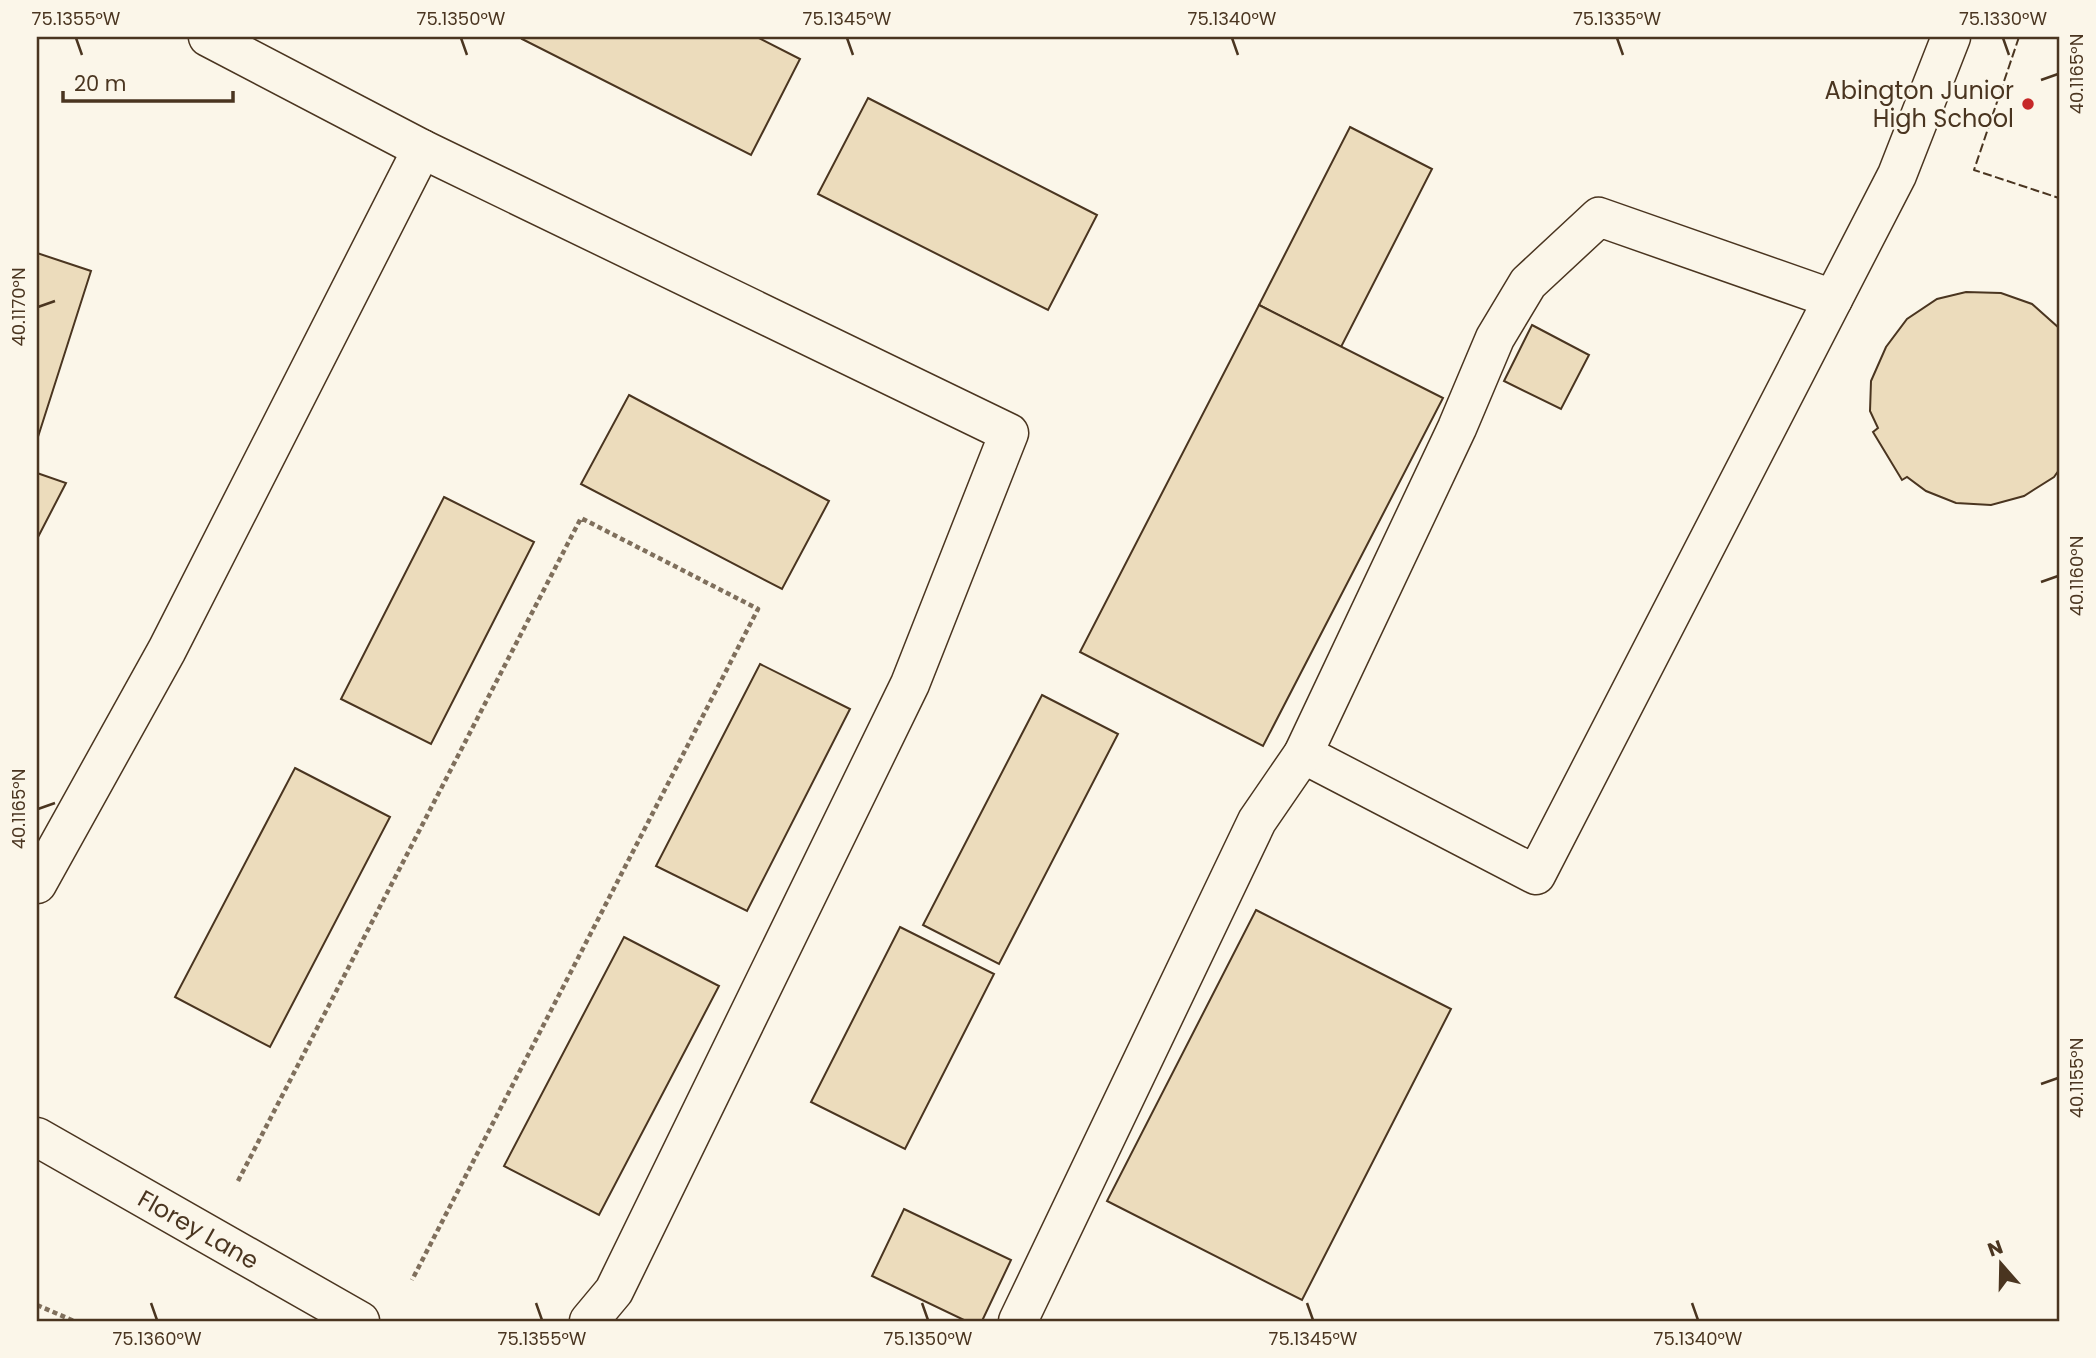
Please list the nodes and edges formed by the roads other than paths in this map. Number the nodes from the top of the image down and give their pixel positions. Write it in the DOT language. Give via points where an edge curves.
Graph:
graph roads {
  1 [pos="208,37"];
  2 [pos="1951,37"];
  3 [pos="422,149"];
  4 [pos="1833,299"];
  5 [pos="1303,754"];
  6 [pos="37,884"];
  7 [pos="37,1137"];
  8 [pos="359,1321"];
  9 [pos="589,1321"];
  10 [pos="1018,1321"];
  1 -- 3 [label="street"];
  2 -- 4 [label="street" via="1897,175"];
  3 -- 6 [label="street" via="167,650"];
  3 -- 9 [label="street" via="1009,433 910,684 614,1291"];
  4 -- 5 [label="street" via="1599,217 1528,283 1494,338 1457,428"];
  4 -- 5 [label="street" via="1536,875"];
  5 -- 10 [label="street" via="1256,821"];
  7 -- 8 [label="street, Florey Lane"];
}
